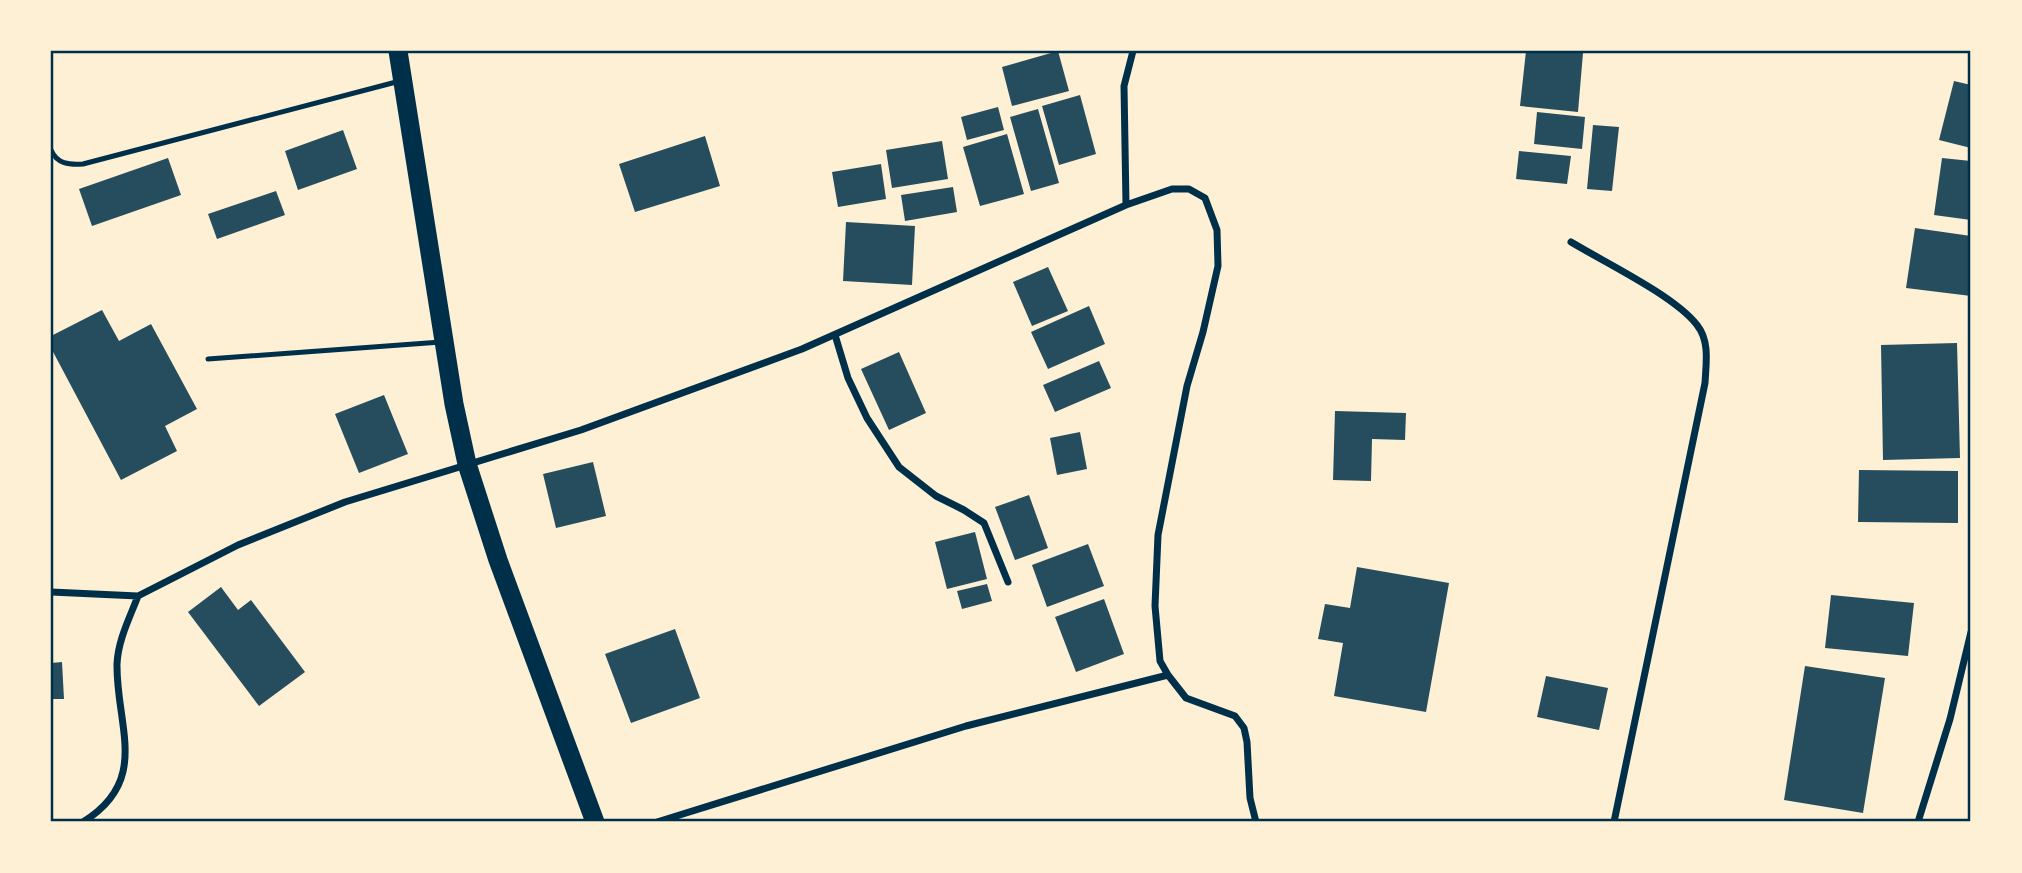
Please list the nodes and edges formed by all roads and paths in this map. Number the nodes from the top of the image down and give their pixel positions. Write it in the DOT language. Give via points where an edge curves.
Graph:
graph roads {
  1 [pos="398,51"];
  2 [pos="1133,51"];
  3 [pos="403,80"];
  4 [pos="51,150"];
  5 [pos="1126,205"];
  6 [pos="1571,242"];
  7 [pos="835,335"];
  8 [pos="444,341"];
  9 [pos="208,359"];
  10 [pos="467,464"];
  11 [pos="1008,582"];
  12 [pos="51,592"];
  13 [pos="138,596"];
  14 [pos="1971,632"];
  15 [pos="1168,675"];
  16 [pos="83,822"];
  17 [pos="595,822"];
  18 [pos="657,822"];
  19 [pos="1256,822"];
  20 [pos="1614,822"];
  21 [pos="1918,822"];
  1 -- 3 [label="highway"];
  2 -- 5 [label="street" via="1124,86"];
  3 -- 4 [label="lane" via="83,164 59,161"];
  3 -- 8 [label="highway"];
  5 -- 7 [label="street"];
  5 -- 15 [label="street" via="1172,188 1189,189 1205,198 1217,230 1218,266 1187,386 1158,535 1155,606 1160,661"];
  6 -- 20 [label="street" via="1674,303 1699,326 1707,351 1705,383"];
  7 -- 10 [label="street" via="581,430"];
  7 -- 11 [label="street" via="867,418 899,467 936,496 984,523"];
  8 -- 9 [label="lane"];
  8 -- 10 [label="highway"];
  10 -- 13 [label="street" via="345,502 238,545"];
  10 -- 17 [label="highway"];
  12 -- 13 [label="street"];
  13 -- 16 [label="street" via="117,662 126,743 123,771 115,792"];
  14 -- 21 [label="street"];
  15 -- 18 [label="street" via="966,726"];
  15 -- 19 [label="street" via="1186,698 1235,716 1244,728"];
}
